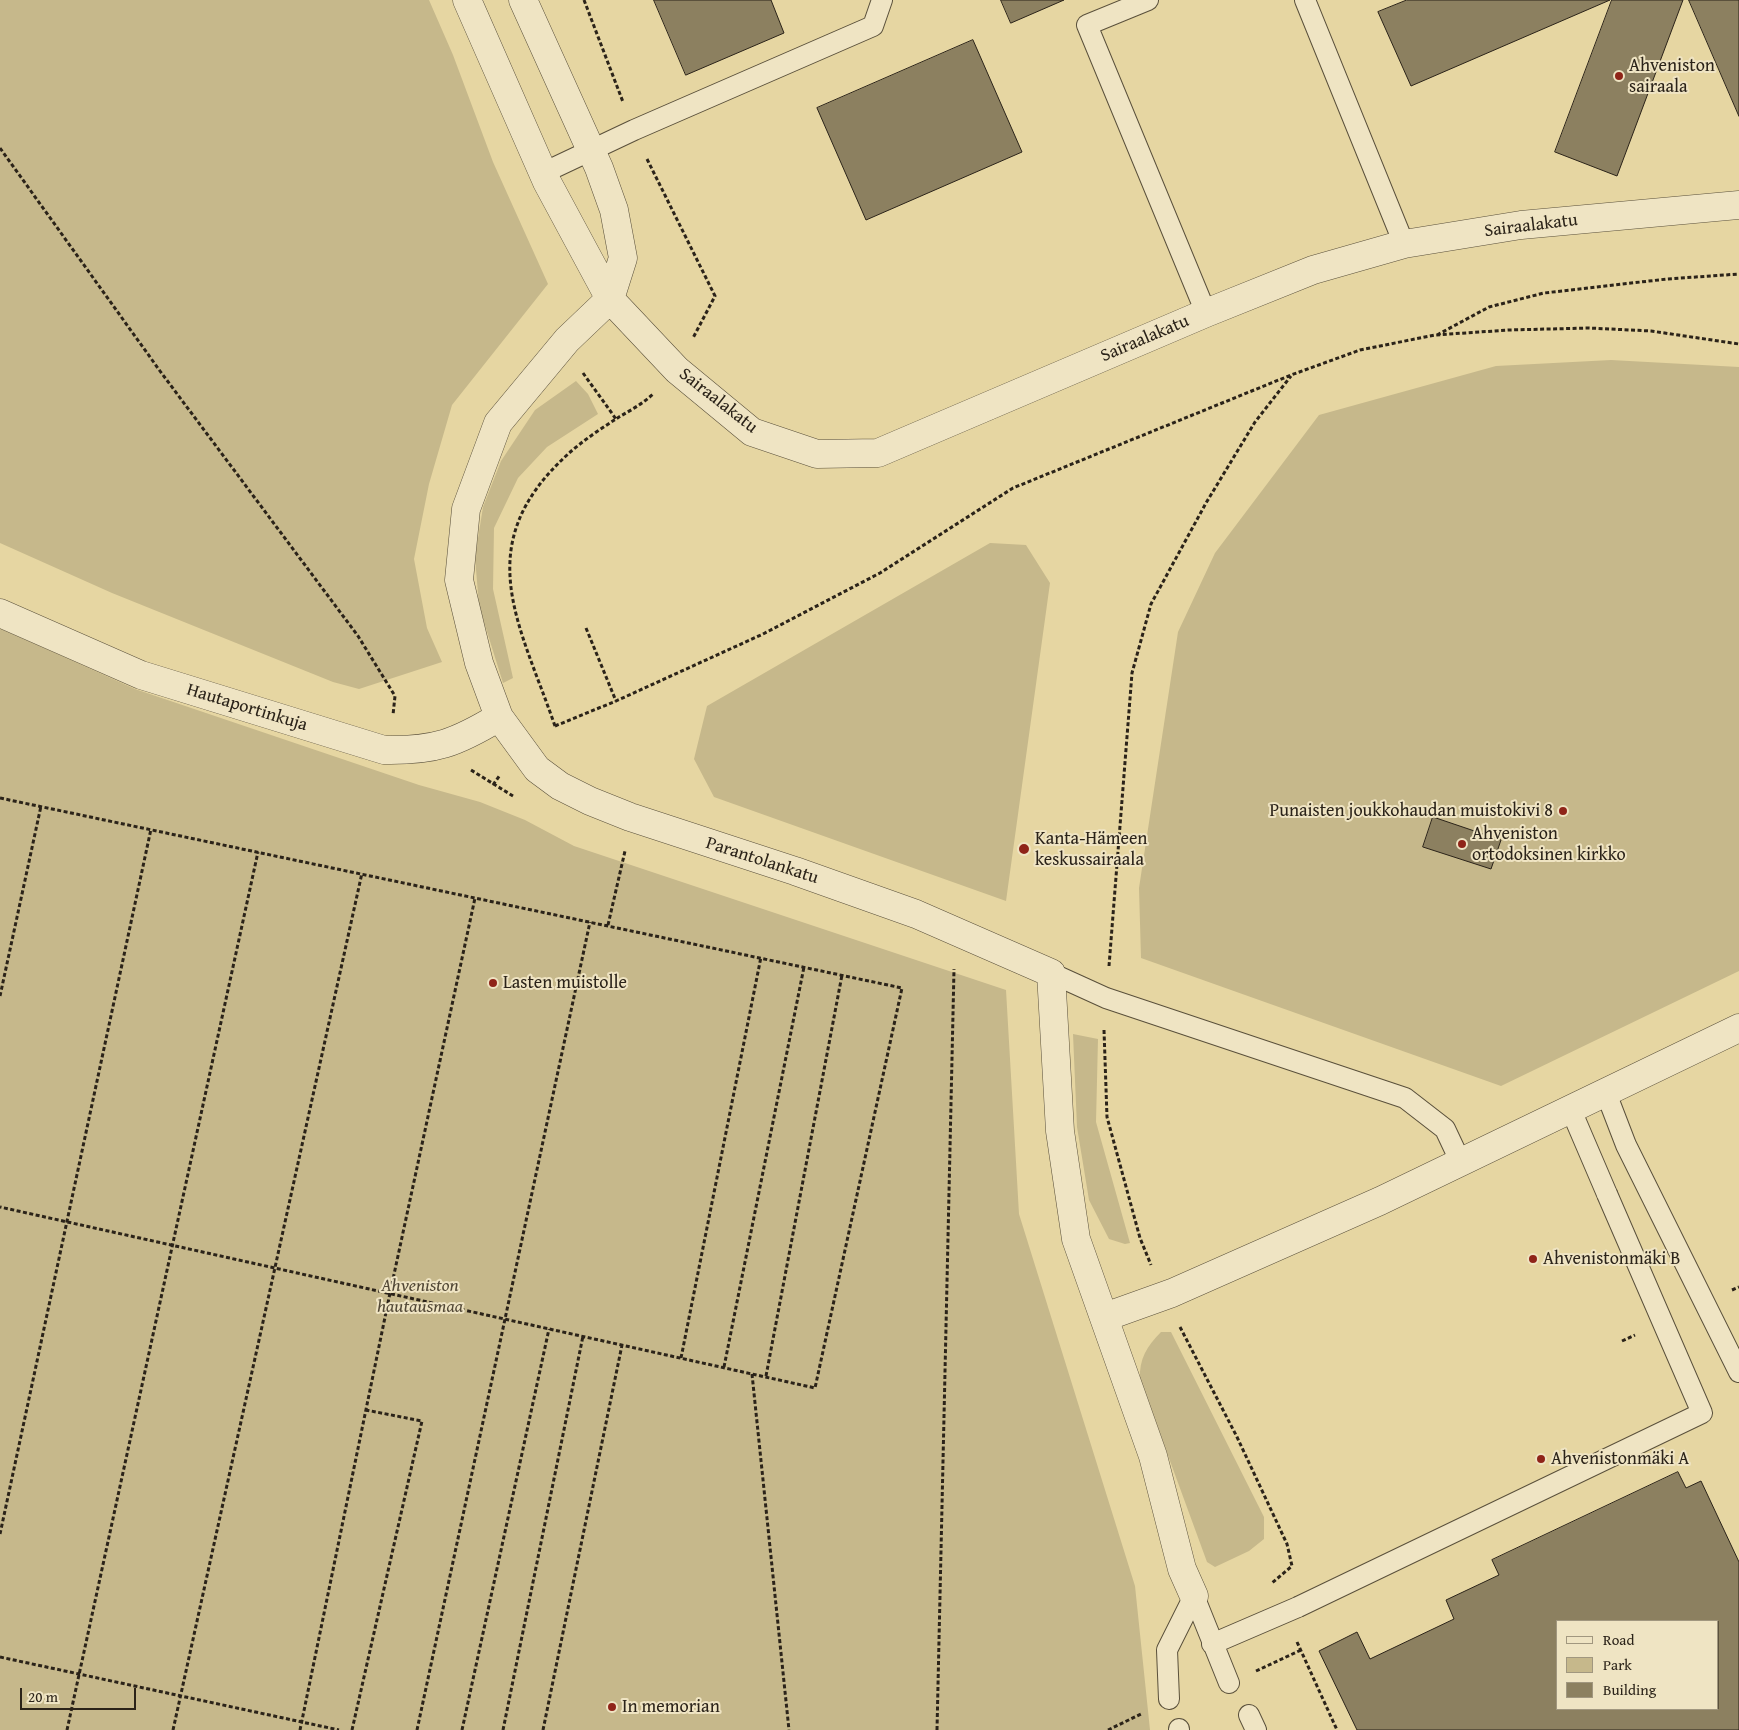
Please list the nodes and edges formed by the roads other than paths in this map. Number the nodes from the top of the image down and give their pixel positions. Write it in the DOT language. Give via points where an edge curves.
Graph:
graph roads {
  1 [pos="467,0"];
  2 [pos="523,0"];
  3 [pos="882,0"];
  4 [pos="1148,0"];
  5 [pos="1305,0"];
  6 [pos="591,150"];
  7 [pos="543,173"];
  8 [pos="1739,205"];
  9 [pos="1404,244"];
  10 [pos="610,299"];
  11 [pos="1206,313"];
  12 [pos="0,613"];
  13 [pos="499,717"];
  14 [pos="1051,973"];
  15 [pos="1739,1028"];
  16 [pos="1606,1093"];
  17 [pos="1570,1110"];
  18 [pos="1461,1163"];
  19 [pos="1105,1317"];
  20 [pos="1732,1338"];
  21 [pos="1739,1372"];
  22 [pos="1194,1596"];
  23 [pos="1212,1644"];
  24 [pos="1229,1683"];
  25 [pos="1169,1699"];
  1 -- 7 [label="street, Sairaalakatu"];
  2 -- 6 [label="street"];
  3 -- 6 [label="lane" via="873,26"];
  4 -- 11 [label="lane" via="1088,25"];
  5 -- 9 [label="lane"];
  6 -- 7 [label="lane"];
  6 -- 10 [label="street" via="614,210 623,258"];
  7 -- 10 [label="street, Sairaalakatu"];
  8 -- 9 [label="street, Sairaalakatu" via="1521,225"];
  9 -- 11 [label="street, Sairaalakatu" via="1314,270"];
  10 -- 11 [label="street, Sairaalakatu" via="677,370 752,432 817,454 878,453"];
  10 -- 13 [label="street" via="567,340 498,423 466,509 459,580 479,663"];
  12 -- 13 [label="street, Hautaportinkuja" via="141,675 384,750 437,747 474,732"];
  13 -- 14 [label="street, Parantolankatu" via="537,769 560,786 598,804 916,914"];
  14 -- 18 [label="lane" via="1106,998 1405,1098 1445,1129"];
  14 -- 19 [label="street" via="1060,1131 1075,1229"];
  15 -- 16 [label="street"];
  16 -- 17 [label="street"];
  16 -- 20 [label="lane" via="1626,1145"];
  17 -- 18 [label="street"];
  17 -- 23 [label="lane, bridge" via="1702,1413 1291,1610"];
  18 -- 19 [label="street" via="1181,1289"];
  19 -- 22 [label="street" via="1153,1456 1182,1569"];
  20 -- 21 [label="lane"];
  22 -- 23 [label="lane"];
  22 -- 25 [label="lane" via="1167,1650"];
  23 -- 24 [label="lane"];
}
